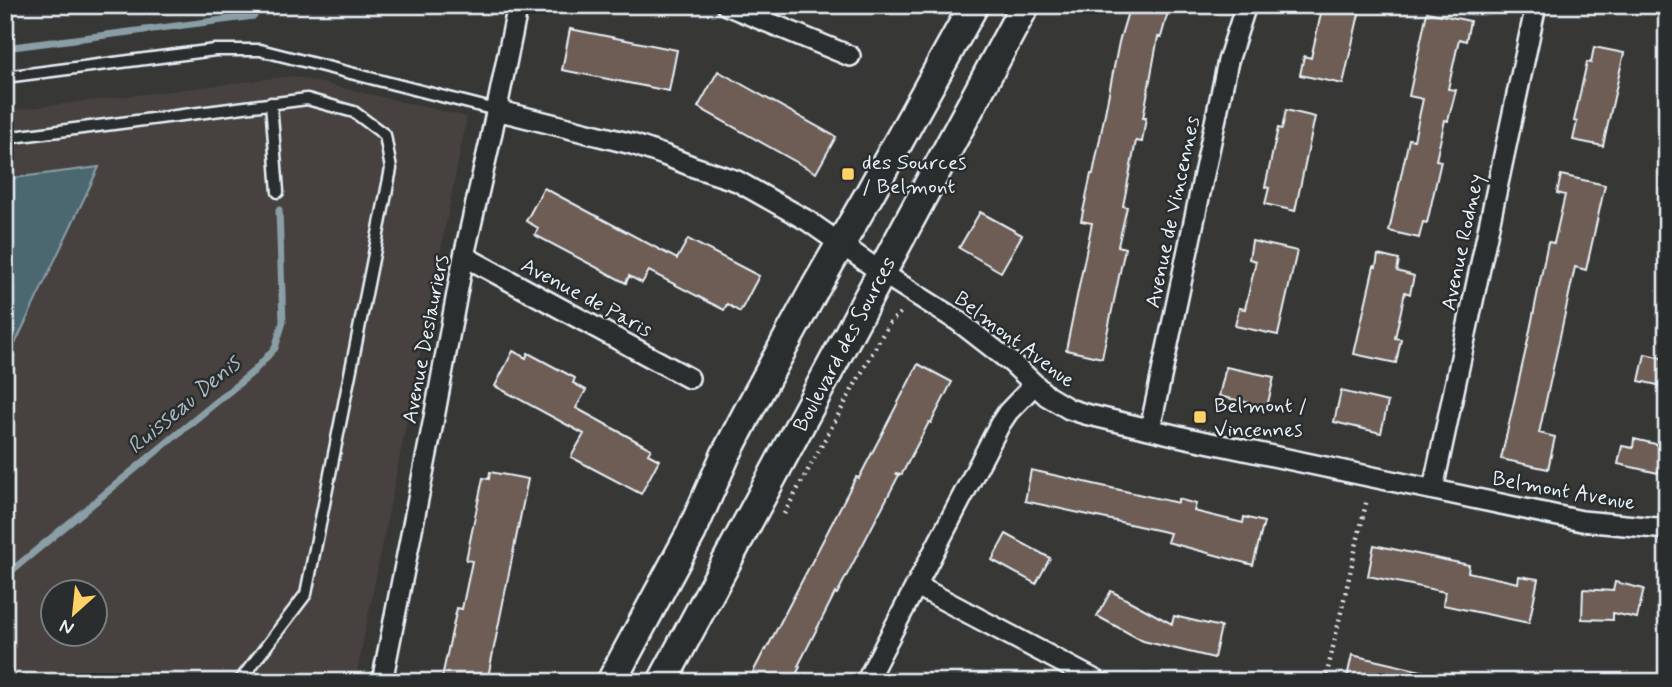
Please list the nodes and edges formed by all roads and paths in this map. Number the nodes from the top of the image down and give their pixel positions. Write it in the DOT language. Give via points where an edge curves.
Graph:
graph roads {
  1 [pos="518,5"];
  2 [pos="575,5"];
  3 [pos="726,5"];
  4 [pos="974,5"];
  5 [pos="1025,5"];
  6 [pos="1246,5"];
  7 [pos="1536,5"];
  8 [pos="603,12"];
  9 [pos="850,56"];
  10 [pos="5,77"];
  11 [pos="271,103"];
  12 [pos="496,110"];
  13 [pos="5,138"];
  14 [pos="278,192"];
  15 [pos="840,244"];
  16 [pos="464,256"];
  17 [pos="882,272"];
  18 [pos="689,378"];
  19 [pos="1034,384"];
  20 [pos="1150,429"];
  21 [pos="1433,489"];
  22 [pos="1367,499"];
  23 [pos="1667,529"];
  24 [pos="917,586"];
  25 [pos="239,682"];
  26 [pos="382,682"];
  27 [pos="611,682"];
  28 [pos="662,682"];
  29 [pos="866,682"];
  30 [pos="1099,682"];
  31 [pos="1325,682"];
  1 -- 12 [label="street, Avenue Deslauriers"];
  2 -- 8 [label="path"];
  3 -- 9 [label="street"];
  4 -- 15 [label="main road"];
  5 -- 17 [label="main road, Boulevard des Sources"];
  6 -- 20 [label="street, Avenue de Vincennes" via="1228,61"];
  7 -- 21 [label="street, Avenue Rodney"];
  10 -- 12 [label="lane" via="215,50 260,50"];
  11 -- 13 [label="lane"];
  11 -- 14 [label="lane"];
  11 -- 25 [label="lane" via="307,99 354,112 385,135 391,169 306,594"];
  12 -- 15 [label="street, Belmont Avenue" via="641,146 730,178"];
  12 -- 16 [label="street, Avenue Deslauriers"];
  15 -- 17 [label="street, Belmont Avenue"];
  15 -- 27 [label="main road" via="726,454 691,533"];
  16 -- 18 [label="street, Avenue de Paris"];
  16 -- 26 [label="street, Avenue Deslauriers"];
  17 -- 19 [label="street, Belmont Avenue" via="958,321"];
  17 -- 28 [label="main road, Boulevard des Sources"];
  19 -- 20 [label="street, Belmont Avenue" via="1069,409"];
  19 -- 24 [label="street" via="1000,424"];
  20 -- 21 [label="street, Belmont Avenue"];
  21 -- 23 [label="street, Belmont Avenue" via="1582,521"];
  22 -- 31 [label="path"];
  24 -- 29 [label="street"];
  24 -- 30 [label="street"];
}
